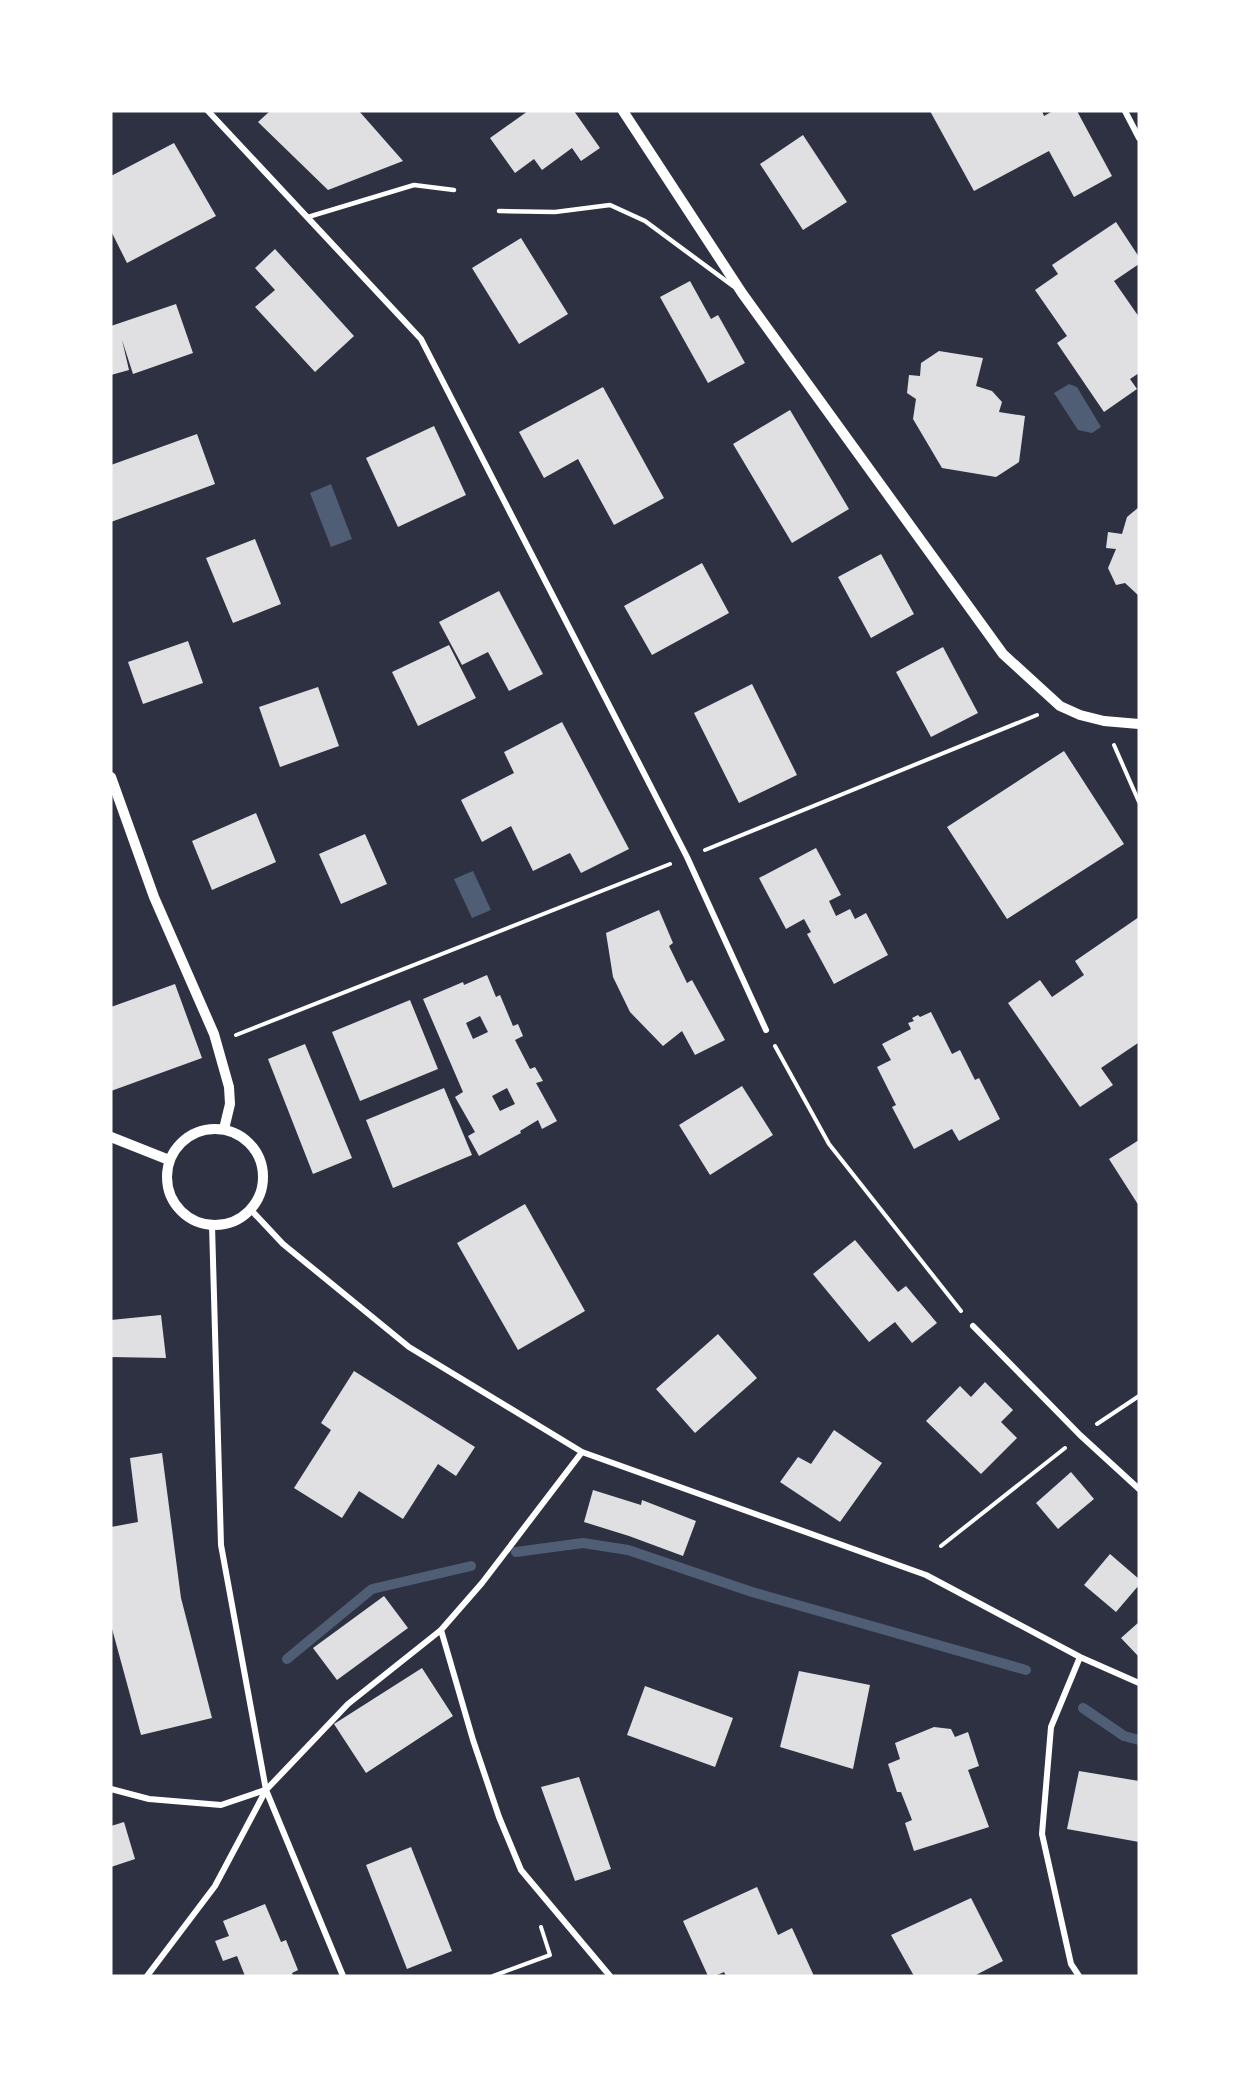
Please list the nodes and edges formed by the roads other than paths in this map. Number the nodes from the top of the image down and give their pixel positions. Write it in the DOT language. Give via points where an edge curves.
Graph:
graph roads {
  1 [pos="208,111"];
  2 [pos="623,111"];
  3 [pos="1125,111"];
  4 [pos="1139,138"];
  5 [pos="454,190"];
  6 [pos="499,210"];
  7 [pos="308,217"];
  8 [pos="742,293"];
  9 [pos="1139,724"];
  10 [pos="111,777"];
  11 [pos="766,1030"];
  12 [pos="224,1129"];
  13 [pos="111,1137"];
  14 [pos="169,1160"];
  15 [pos="250,1209"];
  16 [pos="212,1225"];
  17 [pos="973,1326"];
  18 [pos="582,1452"];
  19 [pos="1139,1489"];
  20 [pos="441,1630"];
  21 [pos="1080,1657"];
  22 [pos="1139,1683"];
  23 [pos="111,1789"];
  24 [pos="266,1790"];
  25 [pos="147,1976"];
  26 [pos="344,1976"];
  27 [pos="610,1976"];
  28 [pos="1079,1976"];
  1 -- 7 [label="street"];
  2 -- 8 [label="street"];
  3 -- 4 [label="street"];
  5 -- 7 [label="lane" via="414,185"];
  6 -- 8 [label="lane" via="555,212 610,205 645,221"];
  7 -- 11 [label="street" via="421,339 687,857"];
  8 -- 9 [label="street" via="1003,654 1060,706 1104,722"];
  10 -- 12 [label="street" via="154,897 220,1052 230,1104"];
  12 -- 14 [label="street" via="207,1129 191,1135"];
  12 -- 15 [label="street" via="240,1135 261,1161 260,1195"];
  13 -- 14 [label="street"];
  14 -- 16 [label="street" via="167,1178 171,1196 180,1210 195,1221"];
  15 -- 16 [label="street" via="226,1224"];
  15 -- 18 [label="street" via="283,1244 409,1347"];
  16 -- 24 [label="street" via="221,1545"];
  17 -- 19 [label="street"];
  18 -- 20 [label="street"];
  18 -- 21 [label="street" via="926,1575"];
  20 -- 24 [label="street" via="348,1704"];
  20 -- 27 [label="street" via="473,1740 521,1870"];
  21 -- 22 [label="street"];
  21 -- 28 [label="street" via="1051,1727 1042,1834 1071,1964"];
  23 -- 24 [label="street" via="149,1799 221,1804"];
  24 -- 25 [label="street" via="215,1886"];
  24 -- 26 [label="street"];
}
